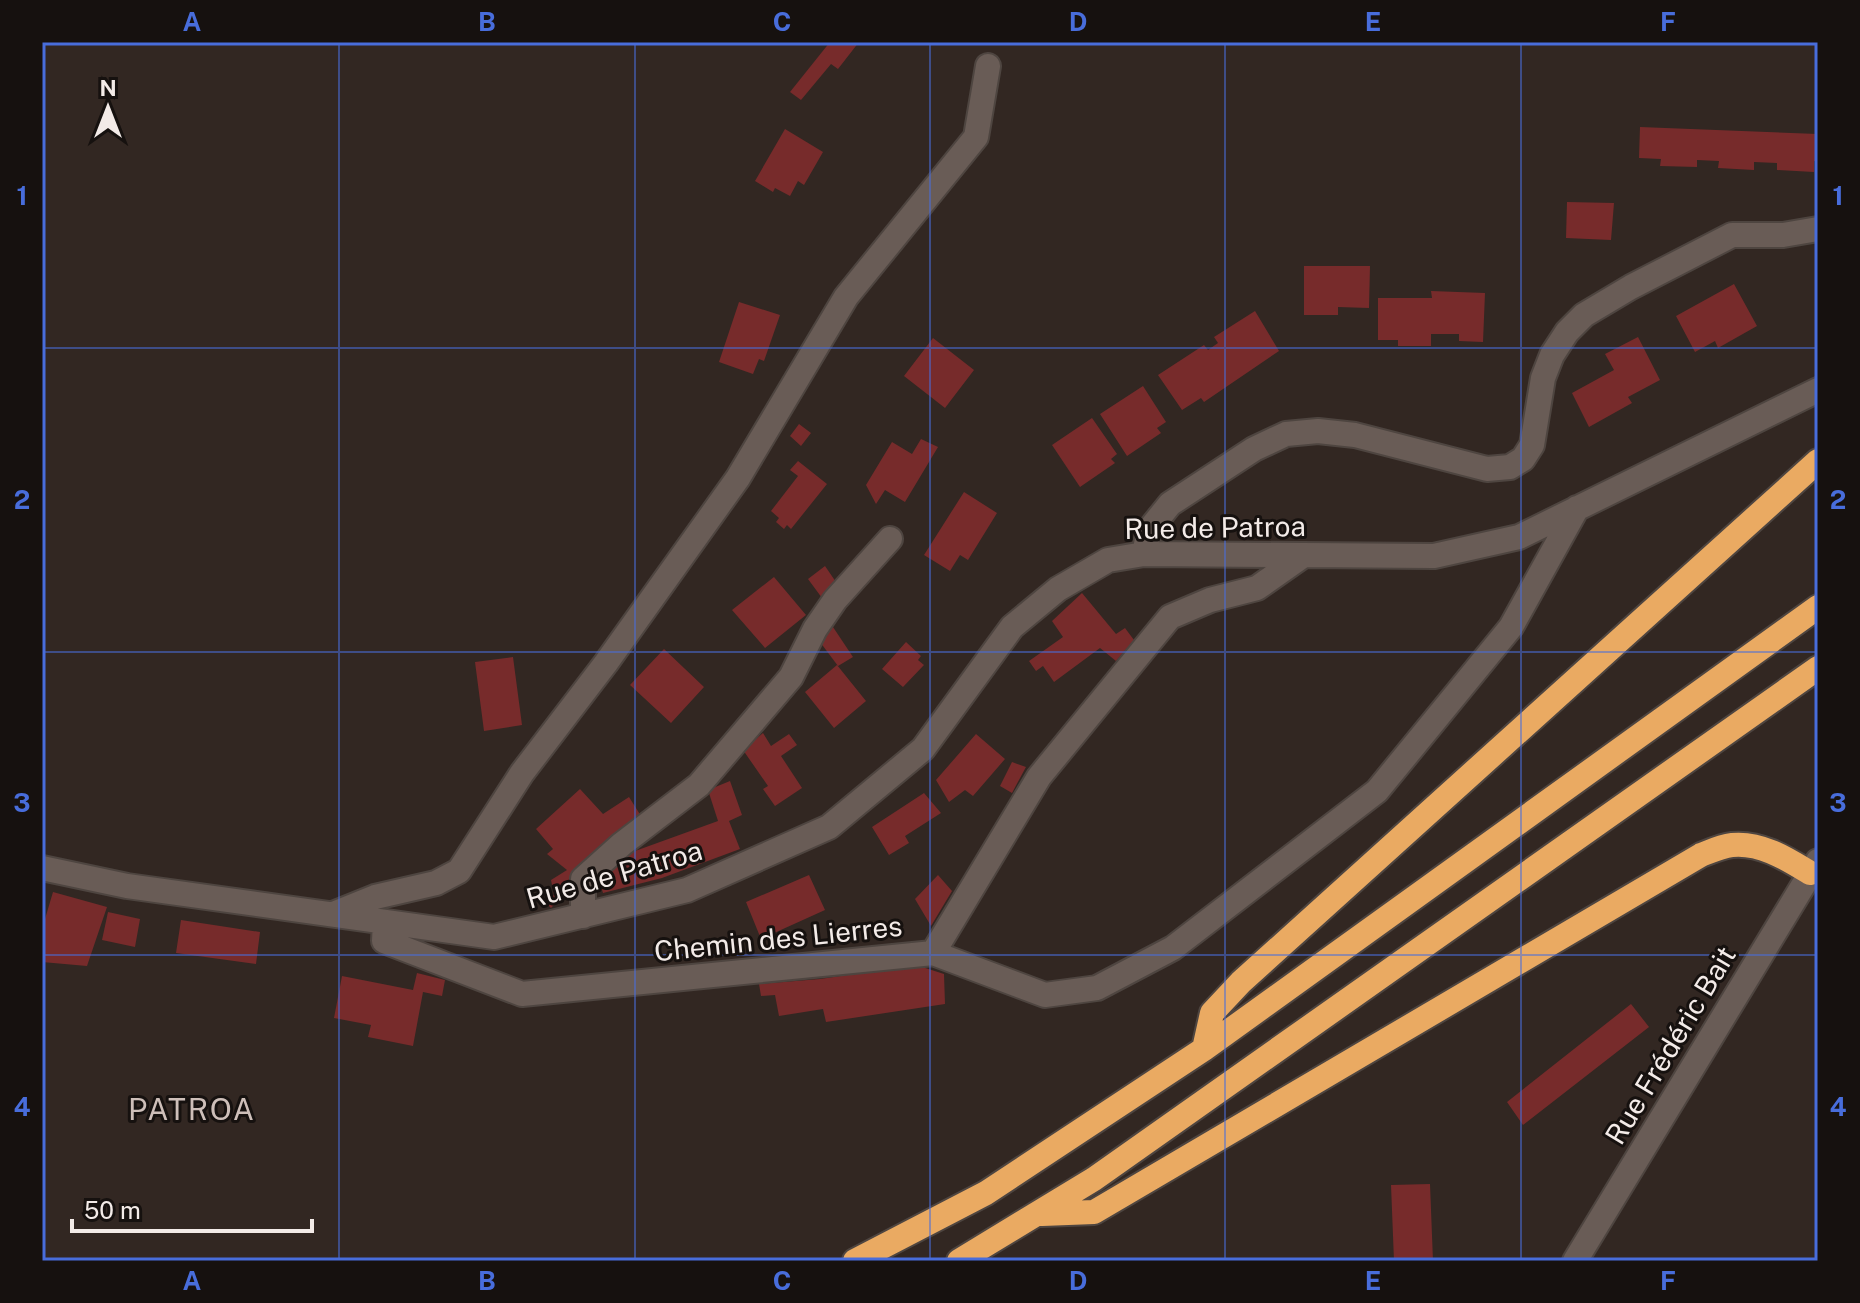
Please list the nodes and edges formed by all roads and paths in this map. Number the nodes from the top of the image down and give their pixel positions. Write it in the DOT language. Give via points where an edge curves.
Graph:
graph roads {
  1 [pos="988,66"];
  2 [pos="1818,229"];
  3 [pos="1818,390"];
  4 [pos="1818,461"];
  5 [pos="1577,508"];
  6 [pos="890,539"];
  7 [pos="1144,554"];
  8 [pos="1304,555"];
  9 [pos="1818,607"];
  10 [pos="1818,668"];
  11 [pos="1814,867"];
  12 [pos="42,868"];
  13 [pos="333,914"];
  14 [pos="583,916"];
  15 [pos="385,922"];
  16 [pos="933,953"];
  17 [pos="1204,1049"];
  18 [pos="1040,1214"];
  19 [pos="855,1261"];
  20 [pos="959,1261"];
  21 [pos="1575,1261"];
  1 -- 13 [label="street" via="976,137 846,297 738,478 522,773 459,871"];
  2 -- 7 [label="street" via="1732,235 1584,315 1552,355 1532,445 1510,467 1487,469 1355,435 1286,434 1170,504 1149,530"];
  3 -- 5 [label="street, Rue de Patroa"];
  4 -- 17 [label="highway" via="1241,982 1212,1013"];
  5 -- 8 [label="street, Rue de Patroa" via="1519,537 1434,556"];
  5 -- 16 [label="street" via="1511,627 1377,791 1173,948 1097,988 1045,995"];
  6 -- 14 [label="street" via="822,619 791,677 699,785 583,879"];
  7 -- 8 [label="street, Rue de Patroa"];
  7 -- 14 [label="street, Rue de Patroa" via="1108,560 1058,589 1012,627 923,749 829,827 687,890"];
  8 -- 16 [label="street, Chemin des Lierres" via="1257,588 1170,617 1039,777"];
  9 -- 17 [label="highway"];
  10 -- 18 [label="highway"];
  11 -- 18 [label="highway" via="1755,847 1731,845 1701,855 1094,1212"];
  11 -- 21 [label="street, Rue Frédéric Bait"];
  12 -- 13 [label="street, Rue de Patroa" via="127,886"];
  13 -- 15 [label="street, Rue de Patroa"];
  14 -- 15 [label="street, Rue de Patroa" via="494,937"];
  15 -- 16 [label="street, Chemin des Lierres" via="384,941 522,994"];
  17 -- 19 [label="highway" via="986,1193"];
  18 -- 20 [label="highway"];
}
